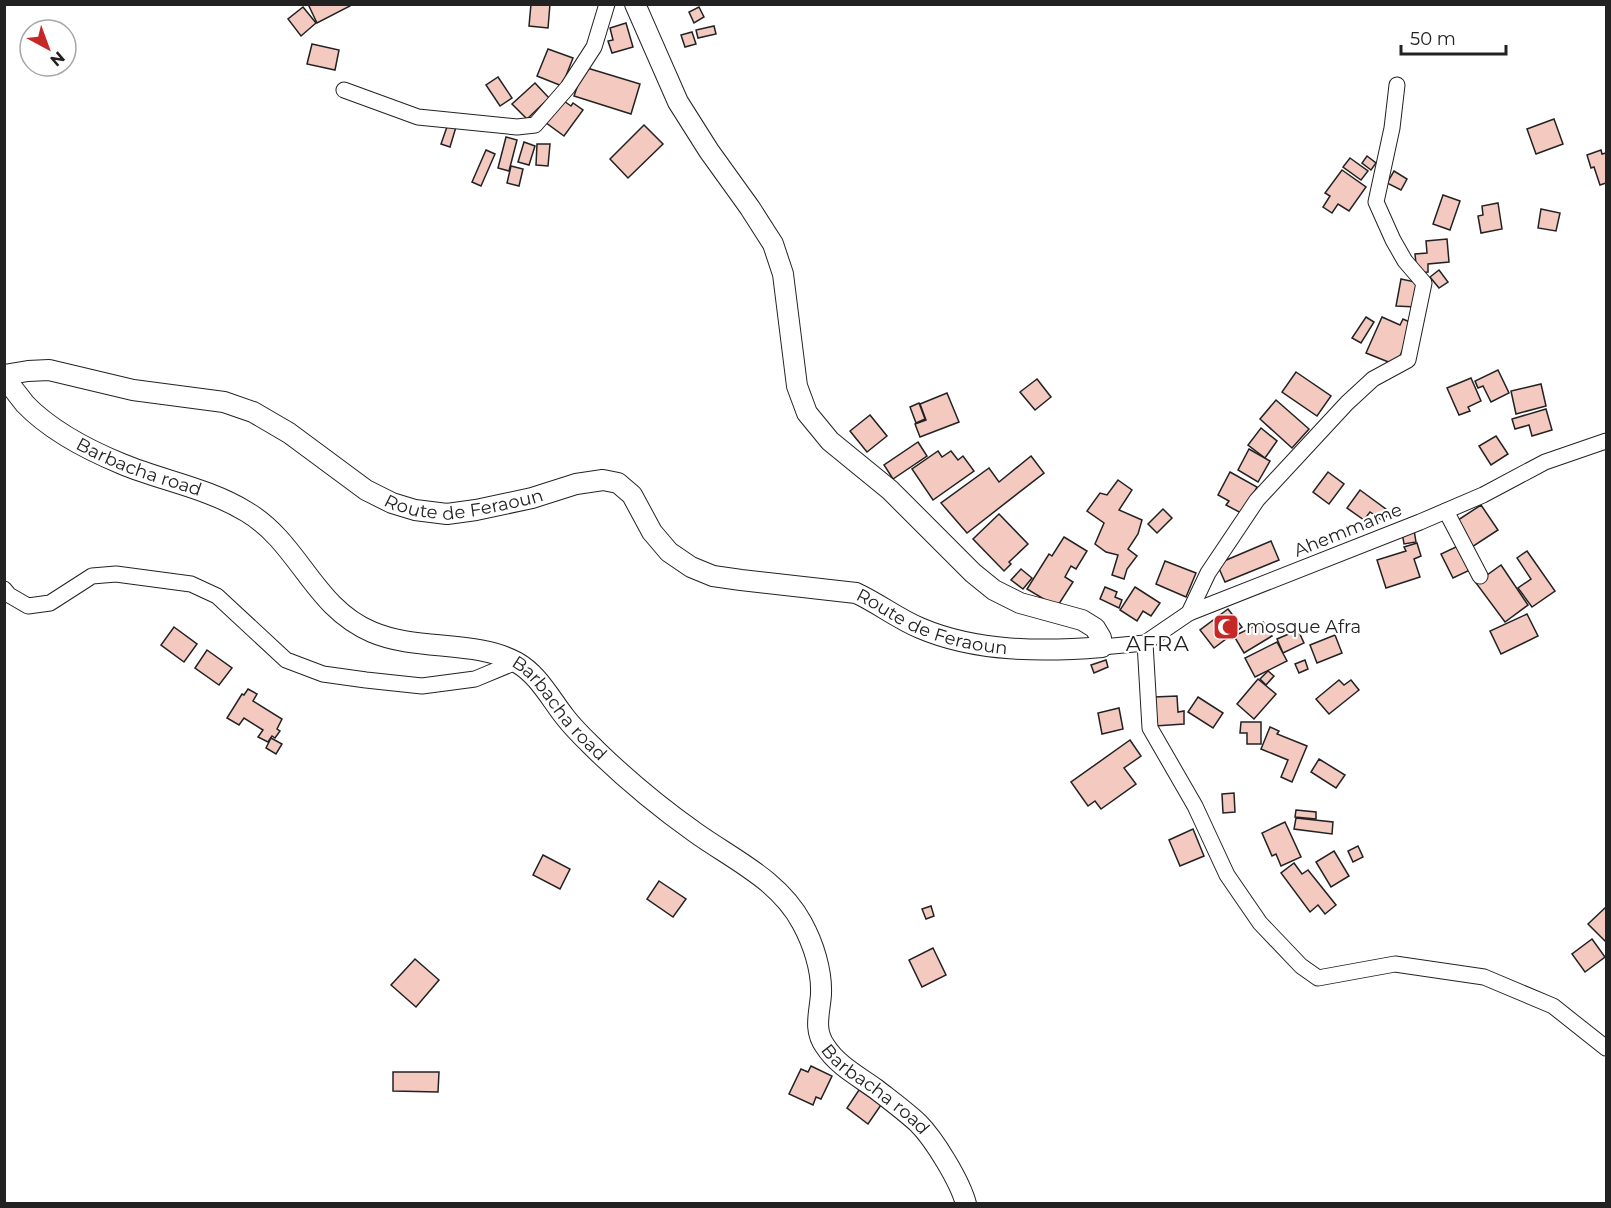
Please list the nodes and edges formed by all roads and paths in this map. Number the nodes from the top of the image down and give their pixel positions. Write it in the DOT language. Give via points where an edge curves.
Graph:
graph roads {
  1 [pos="607,4"];
  2 [pos="635,4"];
  3 [pos="1397,85"];
  4 [pos="344,90"];
  5 [pos="4,376"];
  6 [pos="1606,441"];
  7 [pos="1446,511"];
  8 [pos="1480,576"];
  9 [pos="4,589"];
  10 [pos="1189,613"];
  11 [pos="1145,643"];
  12 [pos="1102,647"];
  13 [pos="516,662"];
  14 [pos="1606,1048"];
  15 [pos="966,1203"];
  1 -- 4 [label="street" via="594,47 568,87 535,125 517,127 418,117"];
  2 -- 12 [label="main road" via="678,102 773,244 783,274 797,386 807,413 830,441 890,490 994,590 1020,603 1082,620 1095,628"];
  3 -- 10 [label="street" via="1376,202 1405,261 1424,283 1408,360 1373,379 1257,500 1208,573"];
  5 -- 12 [label="main road, Route de Feraoun" via="49,370 122,388 233,405 289,433 366,490 415,510 447,514 532,498 576,484 603,480 618,483 632,495 652,532 669,552 714,576 856,592 919,628 971,644"];
  5 -- 13 [label="main road, Barbacha road" via="47,423 84,446 123,465 213,494 249,512 276,534 323,597 346,618 401,642 491,653"];
  6 -- 7 [label="street, Ahemmame" via="1545,462"];
  7 -- 8 [label="street"];
  7 -- 10 [label="street, Ahemmame"];
  9 -- 13 [label="street" via="28,606 50,603 92,576 116,574 191,584 218,596 286,660 323,674 422,686 474,679"];
  10 -- 11 [label="street, Ahemmame"];
  11 -- 12 [label="street, Ahemmame"];
  11 -- 14 [label="street" via="1150,728 1195,806 1227,874 1260,923 1301,966 1318,978 1395,964 1484,977 1553,1006"];
  13 -- 15 [label="main road, Barbacha road" via="614,766 695,832 775,887 791,904 811,940 818,963 821,992 817,1016 823,1044 848,1070 920,1125 943,1158"];
}
